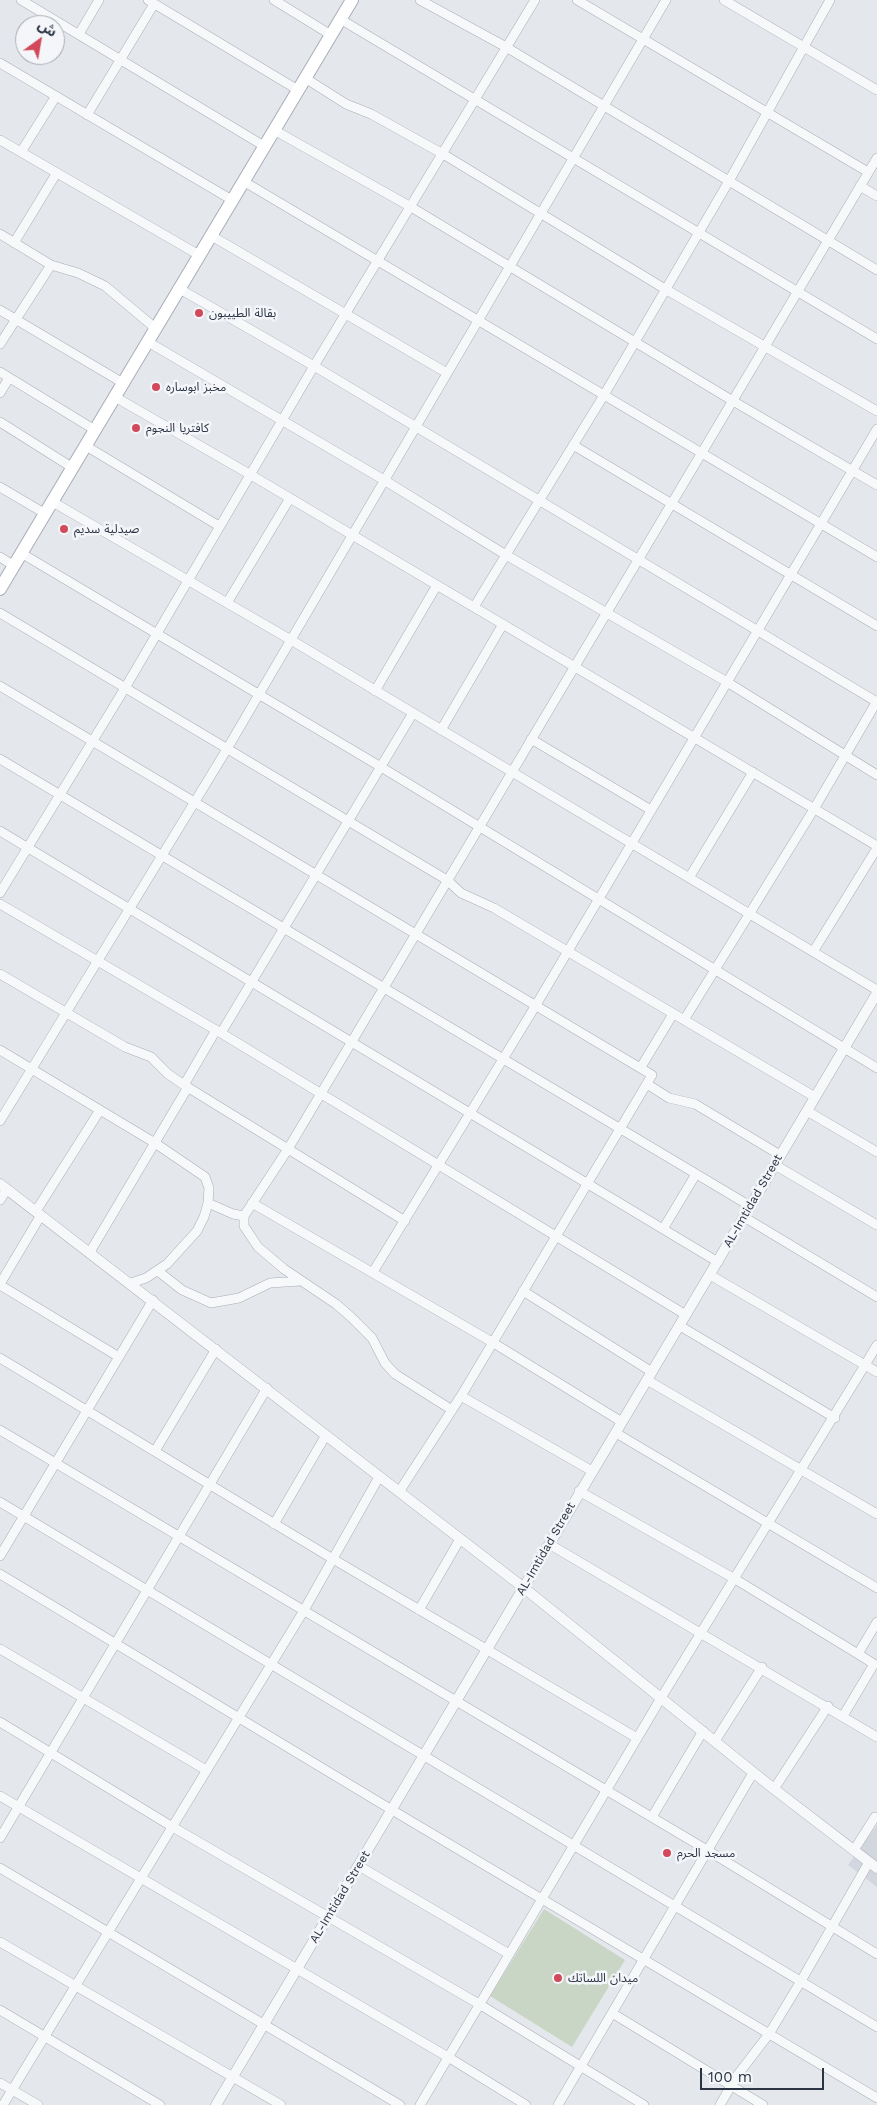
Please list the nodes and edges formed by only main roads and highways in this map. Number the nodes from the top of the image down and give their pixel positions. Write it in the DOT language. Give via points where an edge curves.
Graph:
graph roads {
  1 [pos="352,0"];
  2 [pos="0,589"];
  1 -- 2 [label="main road"];
}
